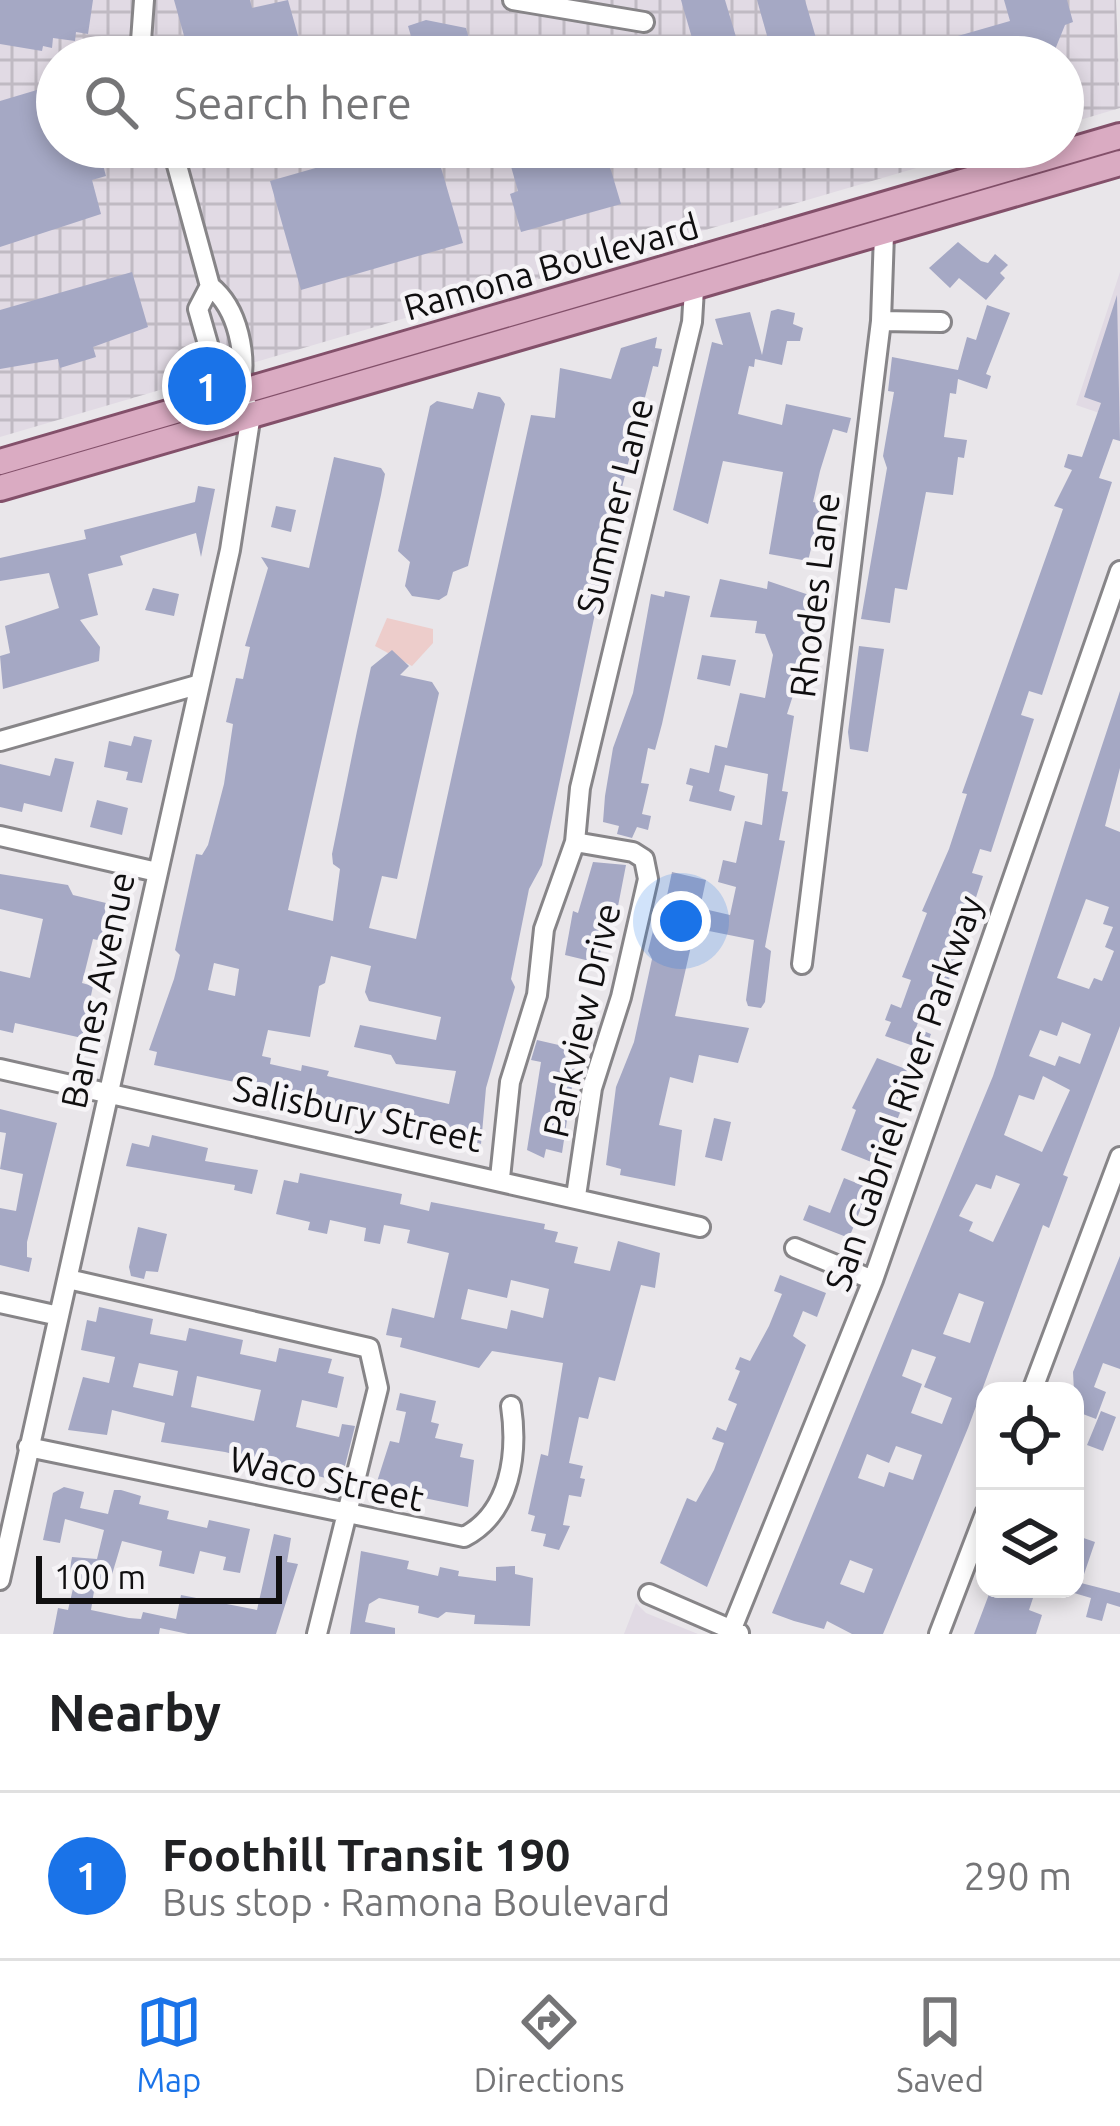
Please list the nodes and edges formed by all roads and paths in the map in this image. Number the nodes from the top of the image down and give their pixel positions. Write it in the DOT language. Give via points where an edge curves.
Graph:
graph roads {
  1 [pos="144,0"];
  2 [pos="513,0"];
  3 [pos="644,22"];
  4 [pos="141,36"];
  5 [pos="1120,136"];
  6 [pos="1084,147"];
  7 [pos="1120,163"];
  8 [pos="178,168"];
  9 [pos="1015,168"];
  10 [pos="884,234"];
  11 [pos="210,286"];
  12 [pos="694,289"];
  13 [pos="881,320"];
  14 [pos="941,322"];
  15 [pos="246,402"];
  16 [pos="0,462"];
  17 [pos="0,488"];
  18 [pos="1120,571"];
  19 [pos="197,686"];
  20 [pos="592,737"];
  21 [pos="0,741"];
  22 [pos="0,836"];
  23 [pos="575,842"];
  24 [pos="157,872"];
  25 [pos="802,964"];
  26 [pos="0,1069"];
  27 [pos="108,1093"];
  28 [pos="1120,1157"];
  29 [pos="500,1178"];
  30 [pos="576,1196"];
  31 [pos="700,1227"];
  32 [pos="795,1248"];
  33 [pos="68,1279"];
  34 [pos="874,1280"];
  35 [pos="0,1303"];
  36 [pos="59,1316"];
  37 [pos="1034,1382"];
  38 [pos="511,1406"];
  39 [pos="28,1447"];
  40 [pos="345,1516"];
  41 [pos="5,1533"];
  42 [pos="976,1538"];
  43 [pos="0,1580"];
  44 [pos="650,1594"];
  45 [pos="736,1632"];
  46 [pos="317,1634"];
  47 [pos="940,1634"];
  1 -- 4 [label="street"];
  2 -- 3 [label="street"];
  5 -- 6 [label="main road, Ramona Boulevard"];
  7 -- 10 [label="main road, Ramona Boulevard"];
  8 -- 11 [label="street"];
  9 -- 15 [label="main road, Ramona Boulevard"];
  10 -- 12 [label="main road, Ramona Boulevard"];
  10 -- 13 [label="street, Rhodes Lane"];
  11 -- 15 [label="street, Barnes Avenue" via="227,300"];
  11 -- 15 [label="street" via="199,309 217,372"];
  12 -- 15 [label="main road, Ramona Boulevard"];
  12 -- 20 [label="street, Summer Lane"];
  13 -- 14 [label="street"];
  13 -- 25 [label="street, Rhodes Lane"];
  15 -- 16 [label="main road, Ramona Boulevard"];
  15 -- 17 [label="main road, Ramona Boulevard"];
  15 -- 19 [label="street, Barnes Avenue" via="230,550"];
  18 -- 34 [label="street, San Gabriel River Parkway"];
  19 -- 21 [label="street"];
  19 -- 24 [label="street, Barnes Avenue"];
  20 -- 23 [label="street, Parkview Drive"];
  22 -- 24 [label="street"];
  23 -- 29 [label="street, Parkview Drive" via="544,929 537,995 510,1082"];
  23 -- 30 [label="street, Parkview Drive" via="633,852 648,879 592,1088"];
  24 -- 27 [label="street, Barnes Avenue"];
  26 -- 27 [label="street, Salisbury Street"];
  27 -- 29 [label="street, Salisbury Street"];
  27 -- 33 [label="street, Barnes Avenue"];
  28 -- 37 [label="street"];
  29 -- 30 [label="street, Salisbury Street"];
  30 -- 31 [label="street, Salisbury Street"];
  32 -- 34 [label="street"];
  33 -- 36 [label="street, Barnes Avenue"];
  33 -- 40 [label="street" via="369,1348 378,1388"];
  34 -- 45 [label="street, San Gabriel River Parkway"];
  35 -- 36 [label="street"];
  36 -- 39 [label="street, Barnes Avenue"];
  38 -- 40 [label="street, Waco Street" via="516,1435 503,1497 480,1529 447,1538"];
  39 -- 40 [label="street, Waco Street"];
  39 -- 41 [label="street, Barnes Avenue"];
  40 -- 46 [label="street"];
  41 -- 43 [label="street, Barnes Avenue"];
  42 -- 47 [label="street"];
  44 -- 45 [label="street"];
}
